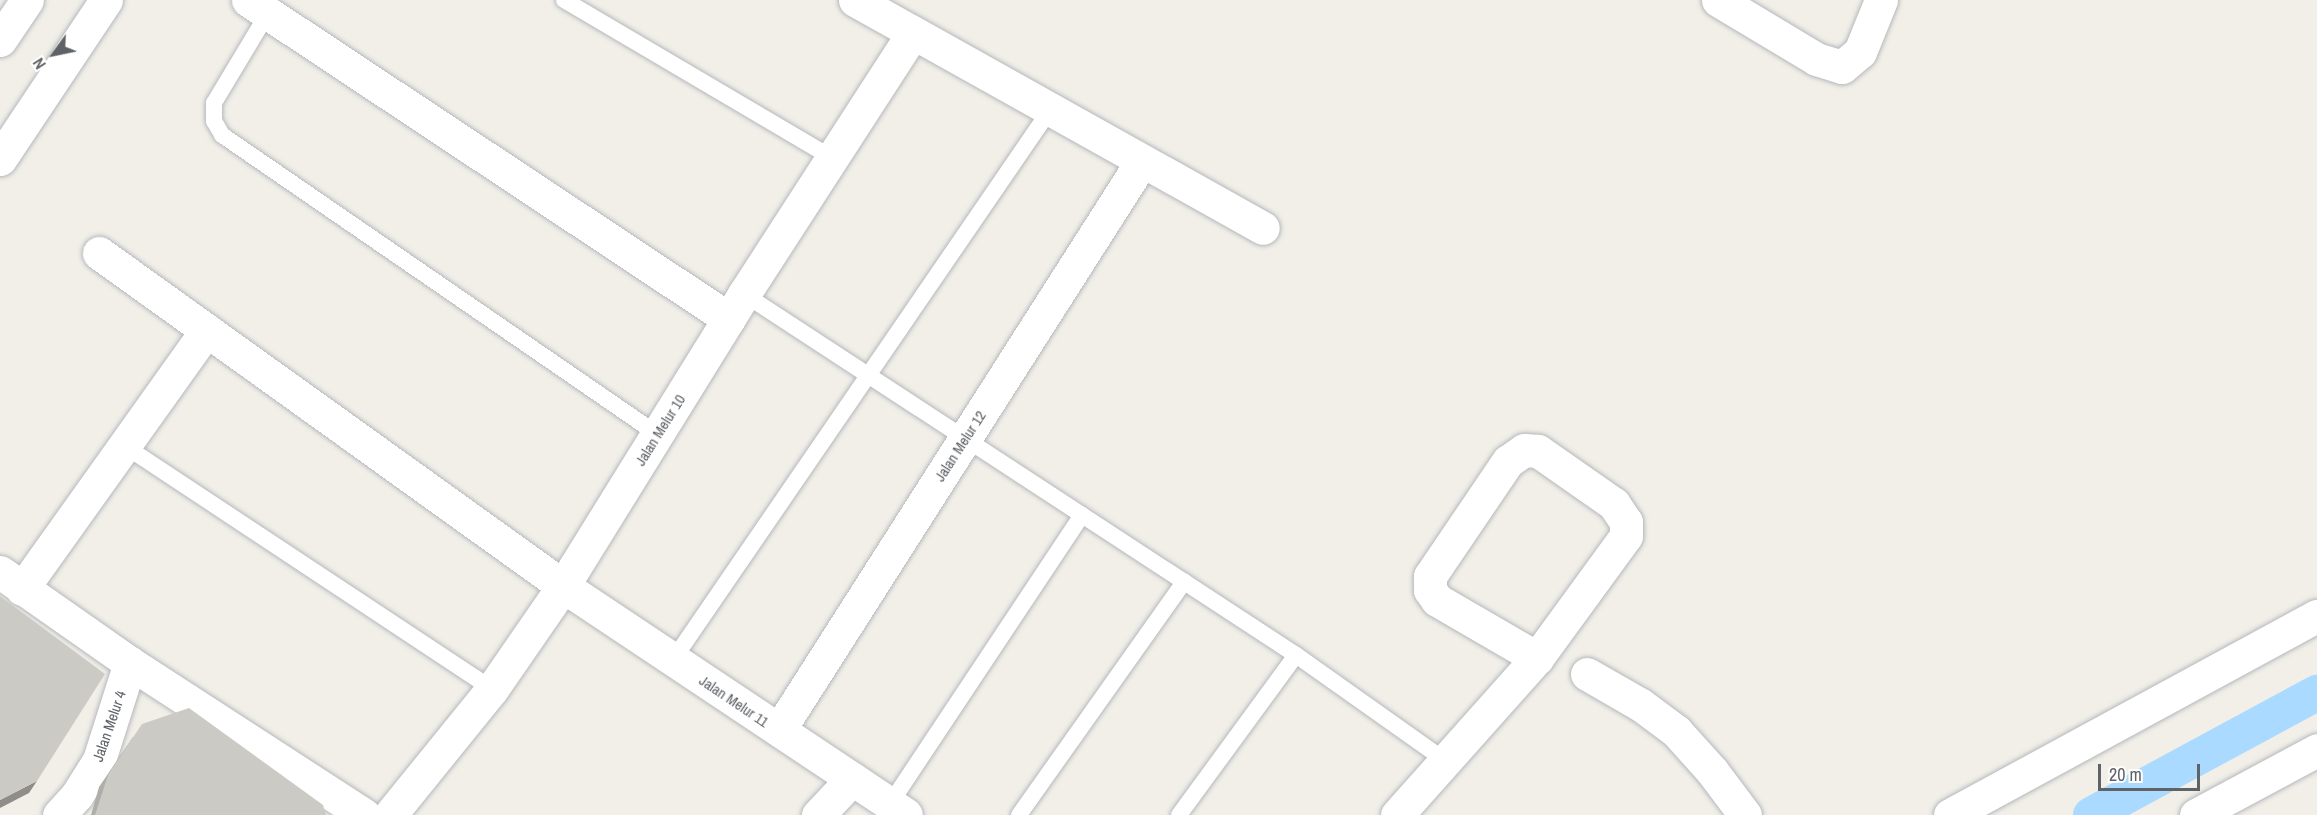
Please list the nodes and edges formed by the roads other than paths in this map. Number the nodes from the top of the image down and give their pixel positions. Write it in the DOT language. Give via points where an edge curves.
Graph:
graph roads {
  1 [pos="27,0"];
  2 [pos="106,0"];
  3 [pos="564,0"];
  4 [pos="855,0"];
  5 [pos="1718,0"];
  6 [pos="1881,0"];
  7 [pos="264,4"];
  8 [pos="912,34"];
  9 [pos="0,40"];
  10 [pos="1050,110"];
  11 [pos="832,158"];
  12 [pos="0,159"];
  13 [pos="1142,161"];
  14 [pos="1263,228"];
  15 [pos="99,253"];
  16 [pos="736,307"];
  17 [pos="207,330"];
  18 [pos="867,376"];
  19 [pos="657,434"];
  20 [pos="965,439"];
  21 [pos="125,446"];
  22 [pos="1082,515"];
  23 [pos="11,580"];
  24 [pos="1184,582"];
  25 [pos="563,586"];
  26 [pos="2317,616"];
  27 [pos="1296,655"];
  28 [pos="1537,658"];
  29 [pos="673,660"];
  30 [pos="130,663"];
  31 [pos="1587,674"];
  32 [pos="492,689"];
  33 [pos="779,730"];
  34 [pos="2317,750"];
  35 [pos="1447,762"];
  36 [pos="852,779"];
  37 [pos="898,810"];
  38 [pos="59,815"];
  39 [pos="364,815"];
  40 [pos="390,815"];
  41 [pos="818,815"];
  42 [pos="1019,815"];
  43 [pos="1179,815"];
  44 [pos="1397,815"];
  45 [pos="1745,815"];
  46 [pos="1950,815"];
  47 [pos="2196,815"];
  1 -- 9 [label="street"];
  2 -- 12 [label="street"];
  3 -- 11 [label="lane"];
  4 -- 8 [label="street"];
  5 -- 6 [label="street" via="1816,59 1842,67 1860,52"];
  7 -- 16 [label="street"];
  7 -- 19 [label="lane" via="214,103 214,121 222,135"];
  8 -- 10 [label="street"];
  8 -- 11 [label="street, Jalan Melur 10"];
  10 -- 13 [label="street"];
  10 -- 18 [label="lane"];
  11 -- 16 [label="street, Jalan Melur 10"];
  13 -- 14 [label="street"];
  13 -- 20 [label="street, Jalan Melur 12"];
  15 -- 17 [label="street, Jalan Melur 11"];
  16 -- 18 [label="lane"];
  16 -- 19 [label="street, Jalan Melur 10"];
  17 -- 21 [label="street"];
  17 -- 25 [label="street, Jalan Melur 11"];
  18 -- 20 [label="lane"];
  18 -- 29 [label="lane"];
  19 -- 25 [label="street, Jalan Melur 10"];
  20 -- 22 [label="lane"];
  20 -- 33 [label="street, Jalan Melur 12"];
  21 -- 23 [label="street"];
  21 -- 32 [label="lane"];
  22 -- 24 [label="lane"];
  22 -- 37 [label="lane"];
  23 -- 30 [label="street"];
  24 -- 27 [label="lane"];
  24 -- 42 [label="lane"];
  25 -- 29 [label="street, Jalan Melur 11"];
  25 -- 32 [label="street, Jalan Melur 10"];
  26 -- 46 [label="street"];
  27 -- 35 [label="lane"];
  27 -- 43 [label="lane"];
  28 -- 28 [label="street" via="1626,536 1626,522 1614,504 1538,450 1524,450 1508,461 1430,576 1430,590 1437,600"];
  28 -- 35 [label="street"];
  29 -- 33 [label="street, Jalan Melur 11"];
  30 -- 38 [label="street, Jalan Melur 4" via="99,760"];
  30 -- 39 [label="street"];
  31 -- 45 [label="street" via="1641,705 1676,731"];
  32 -- 40 [label="street, Jalan Melur 10"];
  33 -- 36 [label="street, Jalan Melur 11"];
  34 -- 47 [label="street"];
  35 -- 44 [label="street"];
  36 -- 37 [label="street, Jalan Melur 11"];
  36 -- 41 [label="street"];
}
